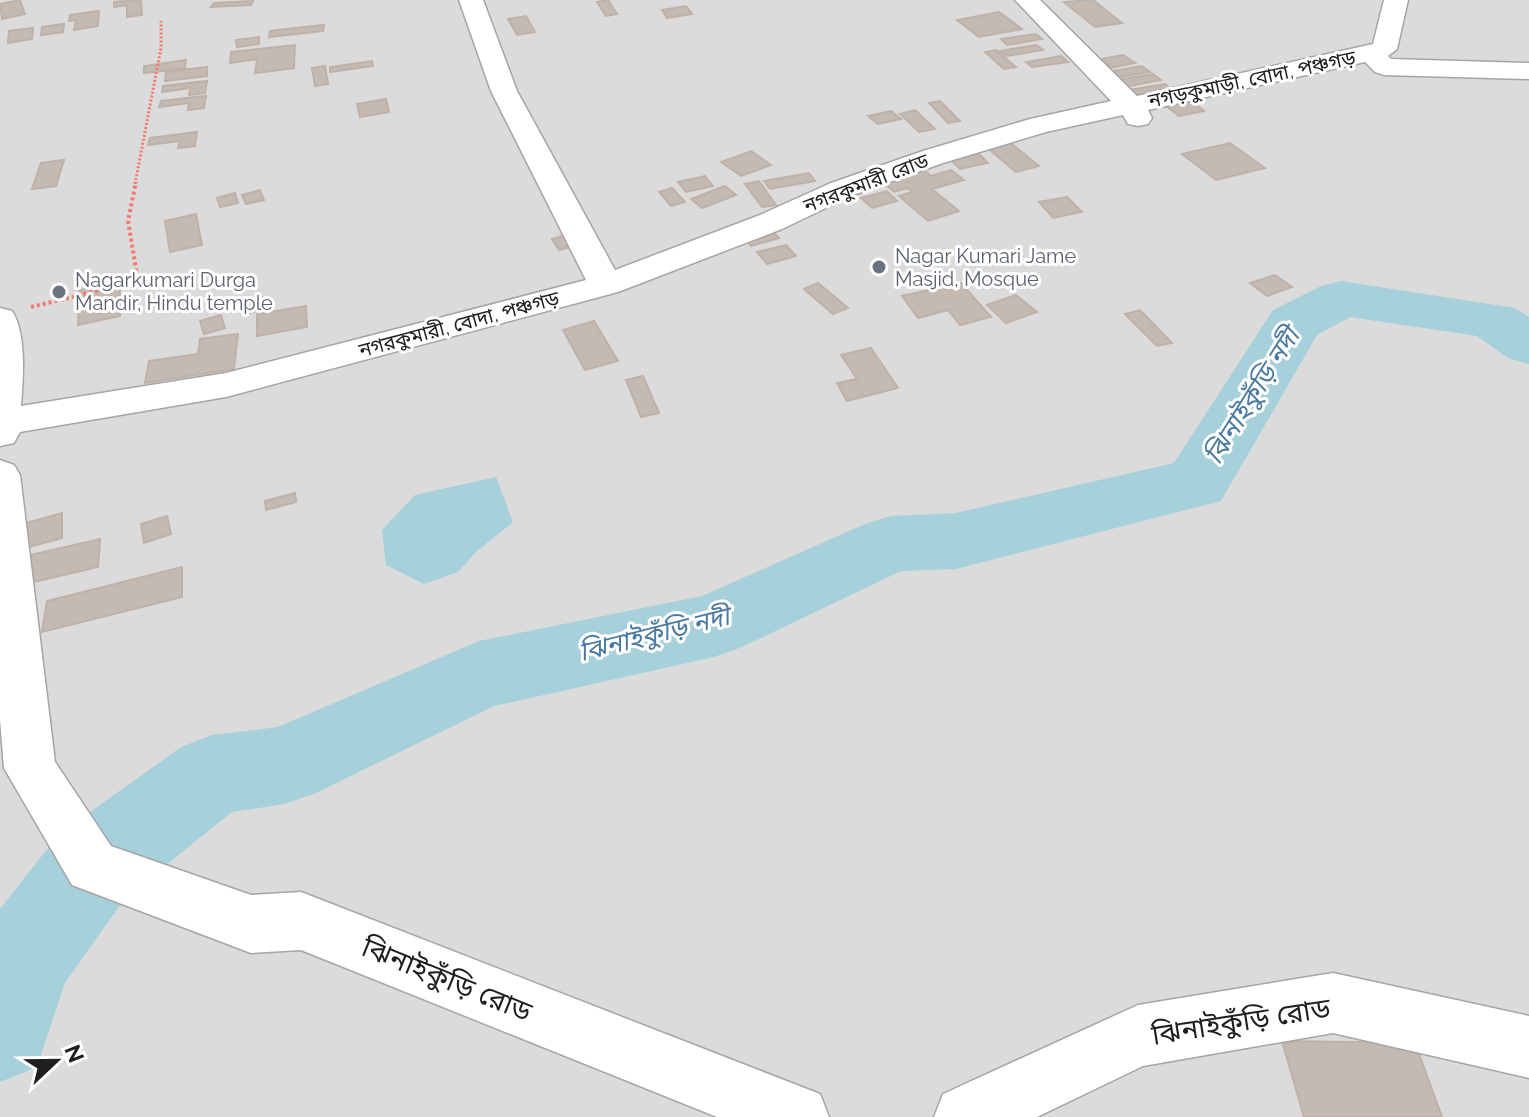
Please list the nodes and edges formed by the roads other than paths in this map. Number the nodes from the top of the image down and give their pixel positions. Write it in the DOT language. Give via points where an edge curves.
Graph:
graph roads {
  1 [pos="471,0"];
  2 [pos="1027,0"];
  3 [pos="1396,0"];
  4 [pos="1371,53"];
  5 [pos="1529,71"];
  6 [pos="1135,111"];
  7 [pos="606,285"];
  8 [pos="15,313"];
  9 [pos="1,422"];
  10 [pos="0,433"];
  11 [pos="0,475"];
  12 [pos="1529,1047"];
  13 [pos="797,1117"];
  14 [pos="966,1117"];
  1 -- 7 [label="street" via="504,91"];
  2 -- 6 [label="street"];
  3 -- 4 [label="street" via="1384,49"];
  4 -- 5 [label="street" via="1384,67"];
  4 -- 6 [label="street, নগড়কুমাড়ী, বোদা, পঞ্চগড়"];
  6 -- 7 [label="street, নগরকুমারী রোড" via="1040,125 868,180"];
  7 -- 9 [label="street, নগরকুমারী, বোদা, পঞ্চগড়" via="226,385"];
  8 -- 9 [label="street"];
  9 -- 10 [label="street"];
  11 -- 13 [label="street, ঝিনাইকুঁড়ি রোড" via="30,768 92,866 251,924 301,921"];
  12 -- 14 [label="street, ঝিনাইকুঁড়ি রোড" via="1333,1003 1138,1036"];
}
